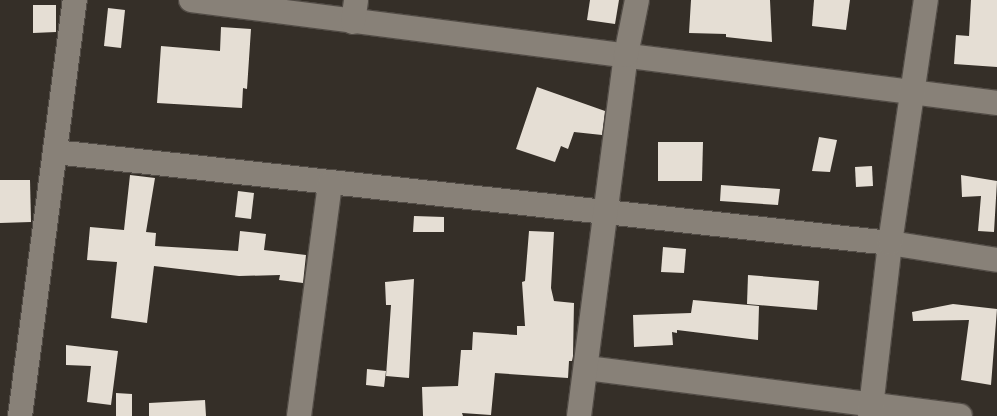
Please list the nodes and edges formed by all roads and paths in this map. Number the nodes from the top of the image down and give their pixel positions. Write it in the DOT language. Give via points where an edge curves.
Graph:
graph roads {
  1 [pos="75,0"];
  2 [pos="192,0"];
  3 [pos="637,0"];
  4 [pos="926,0"];
  5 [pos="355,11"];
  6 [pos="626,55"];
  7 [pos="911,92"];
  8 [pos="997,103"];
  9 [pos="55,152"];
  10 [pos="330,183"];
  11 [pos="607,211"];
  12 [pos="890,243"];
  13 [pos="997,260"];
  14 [pos="587,368"];
  15 [pos="870,409"];
  16 [pos="20,416"];
  17 [pos="299,416"];
  18 [pos="580,416"];
  19 [pos="960,416"];
  1 -- 9 [label="street"];
  2 -- 5 [label="street"];
  3 -- 6 [label="street"];
  4 -- 7 [label="street"];
  5 -- 6 [label="street"];
  6 -- 7 [label="street"];
  6 -- 11 [label="street"];
  7 -- 8 [label="street"];
  7 -- 12 [label="street"];
  9 -- 10 [label="street"];
  9 -- 16 [label="street"];
  10 -- 11 [label="street"];
  10 -- 17 [label="street"];
  11 -- 12 [label="street"];
  11 -- 14 [label="street"];
  12 -- 13 [label="street"];
  12 -- 15 [label="street"];
  14 -- 15 [label="street"];
  14 -- 18 [label="street"];
  15 -- 19 [label="street"];
}
